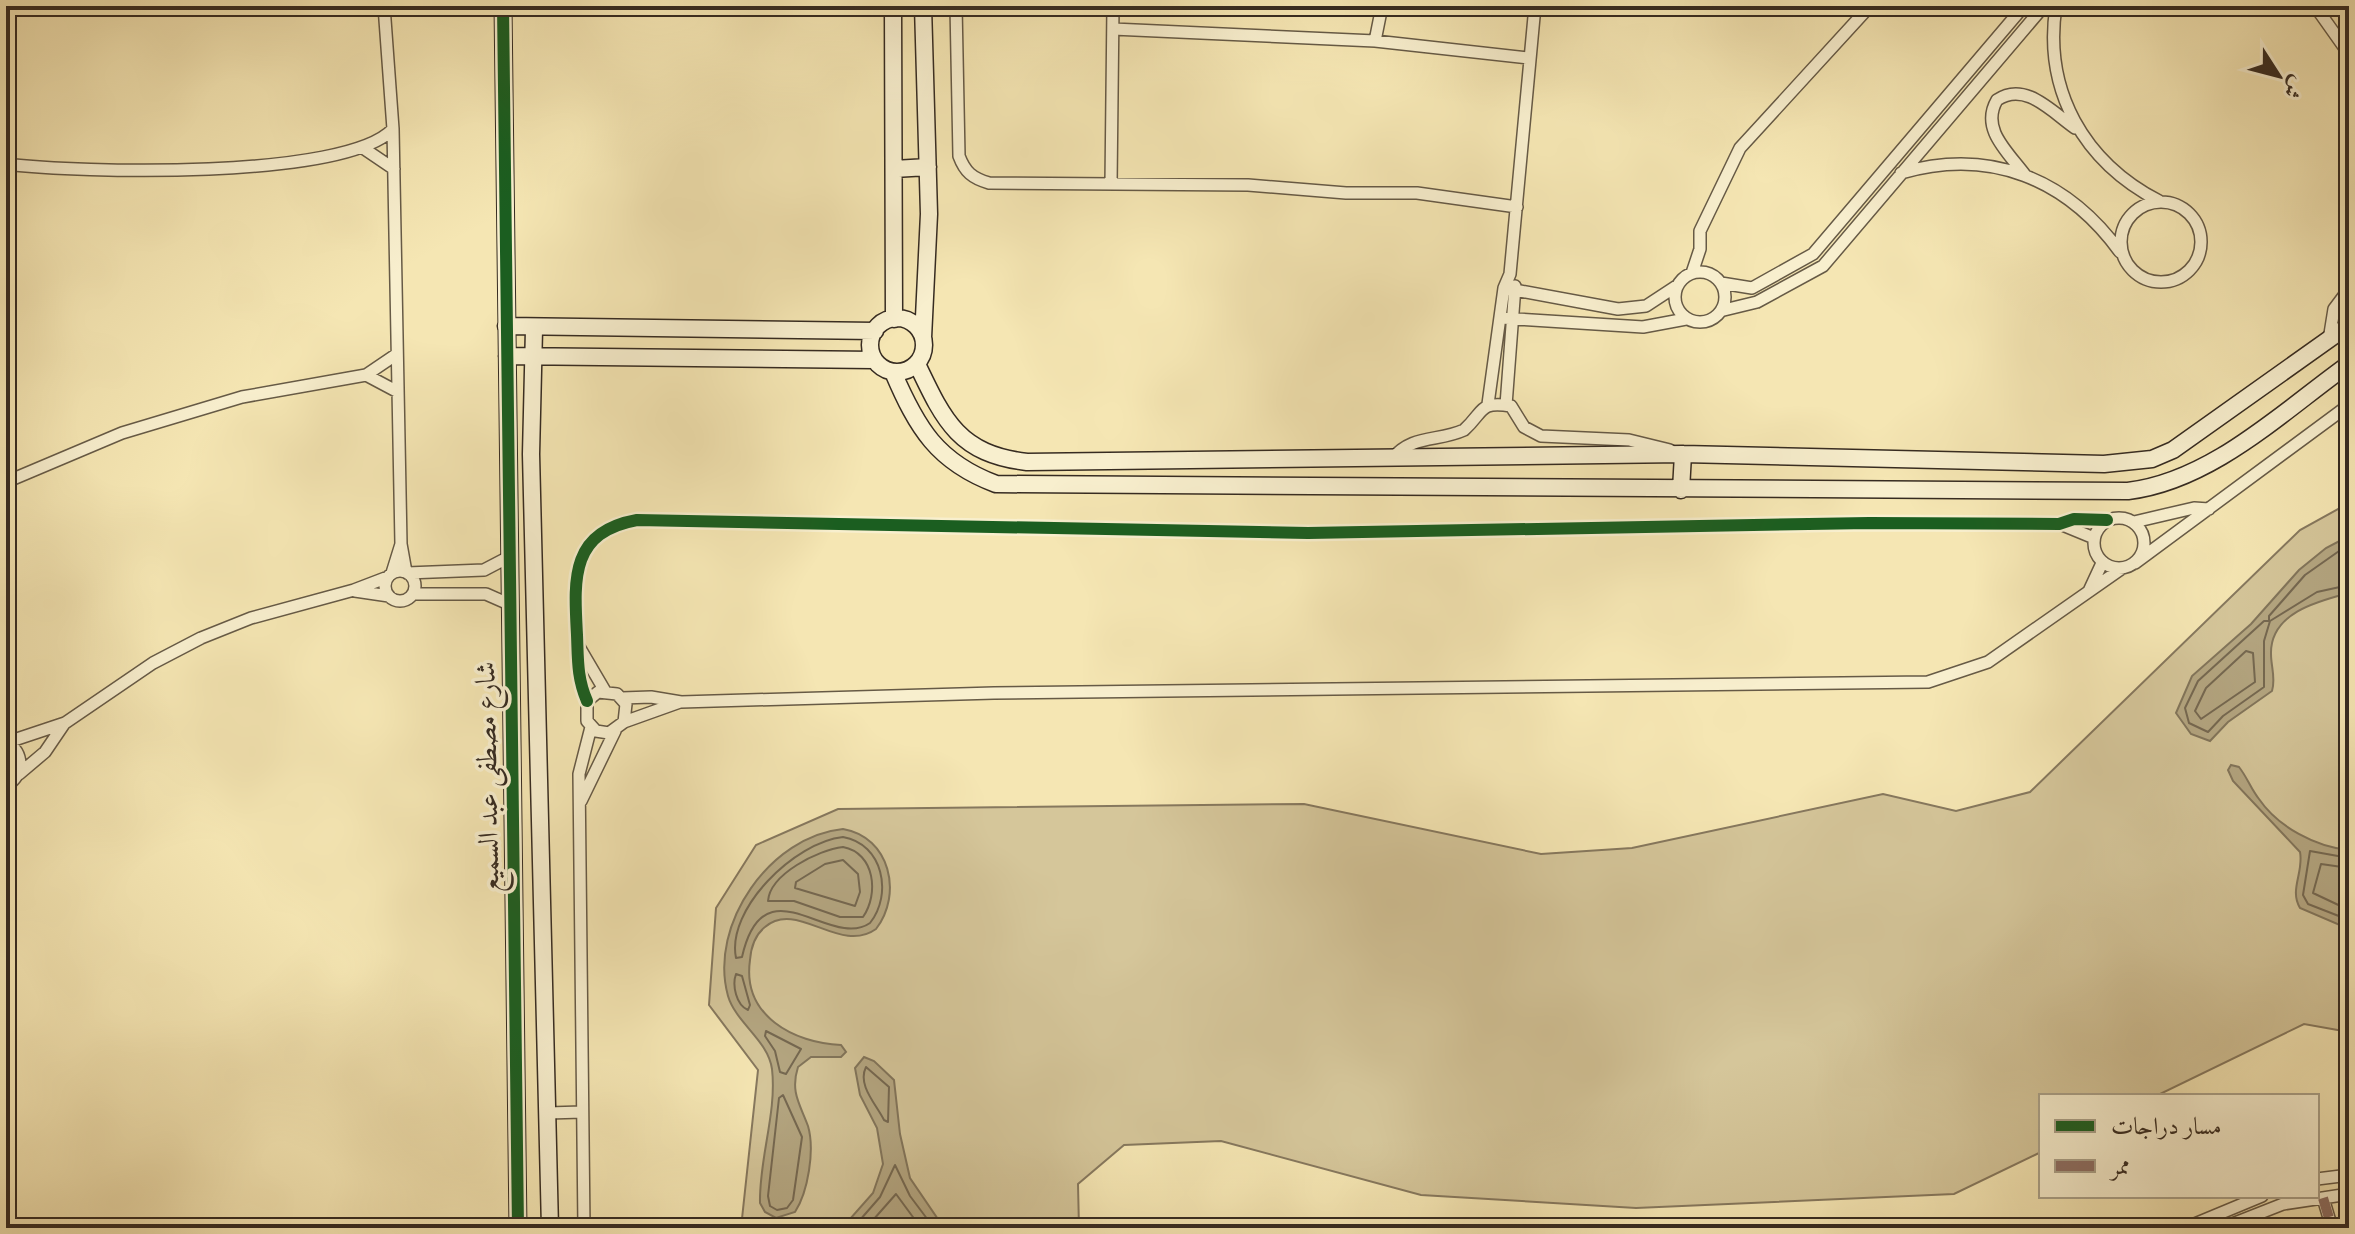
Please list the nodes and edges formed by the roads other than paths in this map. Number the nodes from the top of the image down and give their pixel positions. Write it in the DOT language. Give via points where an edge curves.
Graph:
graph roads {
  1 [pos="384,6"];
  2 [pos="503,6"];
  3 [pos="893,6"];
  4 [pos="923,6"];
  5 [pos="956,6"];
  6 [pos="1113,6"];
  7 [pos="1382,6"];
  8 [pos="1535,6"];
  9 [pos="1870,6"];
  10 [pos="2024,6"];
  11 [pos="2044,6"];
  12 [pos="2056,6"];
  13 [pos="2315,6"];
  14 [pos="2339,6"];
  15 [pos="2349,20"];
  16 [pos="1113,29"];
  17 [pos="1375,41"];
  18 [pos="2349,54"];
  19 [pos="1529,58"];
  20 [pos="393,129"];
  21 [pos="2078,131"];
  22 [pos="363,148"];
  23 [pos="6,164"];
  24 [pos="928,167"];
  25 [pos="394,169"];
  26 [pos="894,169"];
  27 [pos="1901,173"];
  28 [pos="2025,175"];
  29 [pos="1111,184"];
  30 [pos="2160,201"];
  31 [pos="1517,207"];
  32 [pos="2121,254"];
  33 [pos="1692,273"];
  34 [pos="1721,283"];
  35 [pos="1678,285"];
  36 [pos="1510,289"];
  37 [pos="2349,289"];
  38 [pos="1724,310"];
  39 [pos="1501,318"];
  40 [pos="894,319"];
  41 [pos="1686,319"];
  42 [pos="1515,320"];
  43 [pos="2349,325"];
  44 [pos="506,326"];
  45 [pos="534,329"];
  46 [pos="875,331"];
  47 [pos="923,338"];
  48 [pos="2329,340"];
  49 [pos="397,354"];
  50 [pos="507,356"];
  51 [pos="534,357"];
  52 [pos="874,360"];
  53 [pos="917,364"];
  54 [pos="2349,364"];
  55 [pos="893,372"];
  56 [pos="366,375"];
  57 [pos="398,392"];
  58 [pos="1488,404"];
  59 [pos="1506,405"];
  60 [pos="2349,405"];
  61 [pos="1683,454"];
  62 [pos="1392,459"];
  63 [pos="1298,460"];
  64 [pos="6,482"];
  65 [pos="1298,488"];
  66 [pos="1681,490"];
  67 [pos="2209,509"];
  68 [pos="2107,520"];
  69 [pos="2134,522"];
  70 [pos="2059,524"];
  71 [pos="2094,538"];
  72 [pos="401,544"];
  73 [pos="509,557"];
  74 [pos="2102,563"];
  75 [pos="2135,563"];
  76 [pos="2121,569"];
  77 [pos="407,572"];
  78 [pos="390,575"];
  79 [pos="354,590"];
  80 [pos="2089,592"];
  81 [pos="413,594"];
  82 [pos="389,596"];
  83 [pos="511,605"];
  84 [pos="577,644"];
  85 [pos="605,691"];
  86 [pos="622,698"];
  87 [pos="587,701"];
  88 [pos="681,702"];
  89 [pos="65,723"];
  90 [pos="591,727"];
  91 [pos="620,727"];
  92 [pos="7,741"];
  93 [pos="19,774"];
  94 [pos="6,786"];
  95 [pos="579,805"];
  96 [pos="582,1112"];
  97 [pos="548,1113"];
  98 [pos="2349,1175"];
  99 [pos="2319,1179"];
  100 [pos="2349,1194"];
  101 [pos="2257,1198"];
  102 [pos="2323,1198"];
  103 [pos="550,1210"];
  104 [pos="518,1222"];
  105 [pos="550,1228"];
  106 [pos="584,1228"];
  107 [pos="2185,1228"];
  108 [pos="2222,1228"];
  109 [pos="2332,1228"];
  1 -- 20 [label="street"];
  2 -- 44 [label="street, شارع مصطفى عبد السميع"];
  3 -- 26 [label="street"];
  4 -- 24 [label="street"];
  5 -- 29 [label="street" via="959,156 964,169 989,183"];
  6 -- 16 [label="street"];
  7 -- 17 [label="street"];
  8 -- 19 [label="street"];
  9 -- 33 [label="street" via="1740,148 1700,231"];
  10 -- 34 [label="street" via="1813,254 1752,288"];
  11 -- 27 [label="street"];
  12 -- 21 [label="street" via="2057,80"];
  13 -- 18 [label="street"];
  14 -- 15 [label="street"];
  16 -- 17 [label="street"];
  16 -- 29 [label="street"];
  17 -- 19 [label="street"];
  19 -- 31 [label="street"];
  20 -- 22 [label="street"];
  20 -- 25 [label="street"];
  21 -- 28 [label="street" via="2029,95 2006,94 1997,100 1990,122 1993,133"];
  21 -- 30 [label="street" via="2114,172"];
  22 -- 23 [label="street" via="180,171"];
  22 -- 25 [label="street"];
  24 -- 26 [label="street"];
  24 -- 47 [label="street"];
  25 -- 49 [label="street"];
  26 -- 40 [label="street"];
  27 -- 28 [label="street" via="1963,164"];
  27 -- 38 [label="street" via="1823,266 1791,287"];
  28 -- 32 [label="street" via="2080,206"];
  29 -- 31 [label="street" via="1417,193"];
  30 -- 32 [label="street" via="2128,218"];
  30 -- 32 [label="street" via="2184,209 2200,229 2200,254 2194,266 2173,281 2148,281"];
  31 -- 36 [label="street"];
  33 -- 34 [label="street" via="1709,273"];
  33 -- 35 [label="street"];
  34 -- 38 [label="street"];
  35 -- 36 [label="street" via="1646,306 1618,309"];
  35 -- 41 [label="street" via="1676,301"];
  36 -- 39 [label="street"];
  36 -- 42 [label="street"];
  37 -- 48 [label="street" via="2334,309"];
  38 -- 41 [label="street" via="1701,323"];
  39 -- 42 [label="street"];
  39 -- 58 [label="street"];
  40 -- 46 [label="street"];
  40 -- 47 [label="street" via="915,325"];
  41 -- 42 [label="street" via="1643,327"];
  42 -- 59 [label="street"];
  43 -- 48 [label="street"];
  44 -- 45 [label="street"];
  44 -- 50 [label="street, شارع مصطفى عبد السميع"];
  45 -- 46 [label="street"];
  45 -- 51 [label="street, شارع مصطفى عبد السميع"];
  46 -- 52 [label="street" via="870,345"];
  47 -- 53 [label="street"];
  48 -- 61 [label="street" via="2173,450 2152,459 2104,464"];
  49 -- 56 [label="street"];
  49 -- 57 [label="street"];
  50 -- 51 [label="street"];
  50 -- 73 [label="street, شارع مصطفى عبد السميع"];
  51 -- 52 [label="street"];
  51 -- 97 [label="street, شارع مصطفى عبد السميع" via="531,502"];
  52 -- 55 [label="street"];
  53 -- 55 [label="street"];
  53 -- 63 [label="street" via="943,418 960,437 1003,459"];
  54 -- 66 [label="street" via="2228,450 2175,481 2145,489"];
  55 -- 65 [label="street" via="909,409 945,457 996,484"];
  56 -- 57 [label="street"];
  56 -- 64 [label="street" via="181,414 78,449"];
  57 -- 72 [label="street"];
  58 -- 59 [label="street"];
  58 -- 62 [label="street" via="1464,430 1414,441"];
  59 -- 61 [label="street" via="1513,407 1524,427 1541,436 1629,440"];
  60 -- 67 [label="street"];
  61 -- 62 [label="street"];
  61 -- 66 [label="street"];
  62 -- 63 [label="street"];
  63 -- 65 [label="street"];
  65 -- 66 [label="street"];
  67 -- 69 [label="street"];
  67 -- 75 [label="street"];
  68 -- 69 [label="street"];
  68 -- 70 [label="street"];
  68 -- 71 [label="street"];
  69 -- 75 [label="street" via="2144,543"];
  70 -- 71 [label="street"];
  70 -- 84 [label="street" via="1308,533 637,520 601,532 581,558 574,582"];
  71 -- 74 [label="street"];
  72 -- 77 [label="street"];
  72 -- 78 [label="street"];
  73 -- 77 [label="street" via="484,570"];
  73 -- 83 [label="street, شارع مصطفى عبد السميع"];
  74 -- 76 [label="street"];
  74 -- 80 [label="street"];
  75 -- 76 [label="street"];
  76 -- 80 [label="street"];
  77 -- 78 [label="street"];
  77 -- 81 [label="street" via="414,582"];
  78 -- 79 [label="street"];
  78 -- 82 [label="street" via="385,587"];
  79 -- 82 [label="street"];
  79 -- 89 [label="street" via="251,618 201,638 142,670"];
  80 -- 88 [label="street" via="1988,662 1928,682"];
  81 -- 82 [label="street" via="402,601"];
  81 -- 83 [label="street" via="486,594"];
  83 -- 104 [label="street, شارع مصطفى عبد السميع"];
  84 -- 85 [label="street"];
  84 -- 87 [label="street"];
  85 -- 86 [label="street"];
  85 -- 87 [label="street"];
  86 -- 88 [label="street"];
  86 -- 91 [label="street" via="627,710"];
  87 -- 90 [label="street" via="585,715"];
  88 -- 91 [label="street"];
  89 -- 92 [label="street"];
  89 -- 93 [label="street" via="45,752"];
  90 -- 91 [label="street" via="602,733"];
  90 -- 95 [label="street" via="579,774"];
  91 -- 95 [label="street"];
  92 -- 93 [label="street" via="19,756"];
  93 -- 94 [label="street"];
  95 -- 96 [label="street"];
  96 -- 97 [label="street"];
  96 -- 106 [label="street"];
  97 -- 103 [label="street, شارع مصطفى عبد السميع"];
  98 -- 99 [label="street"];
  100 -- 102 [label="street"];
  101 -- 107 [label="street"];
  102 -- 108 [label="street" via="2283,1204"];
  102 -- 109 [label="street"];
  103 -- 104 [label="street" via="536,1223"];
  103 -- 105 [label="street, شارع مصطفى عبد السميع"];
}
